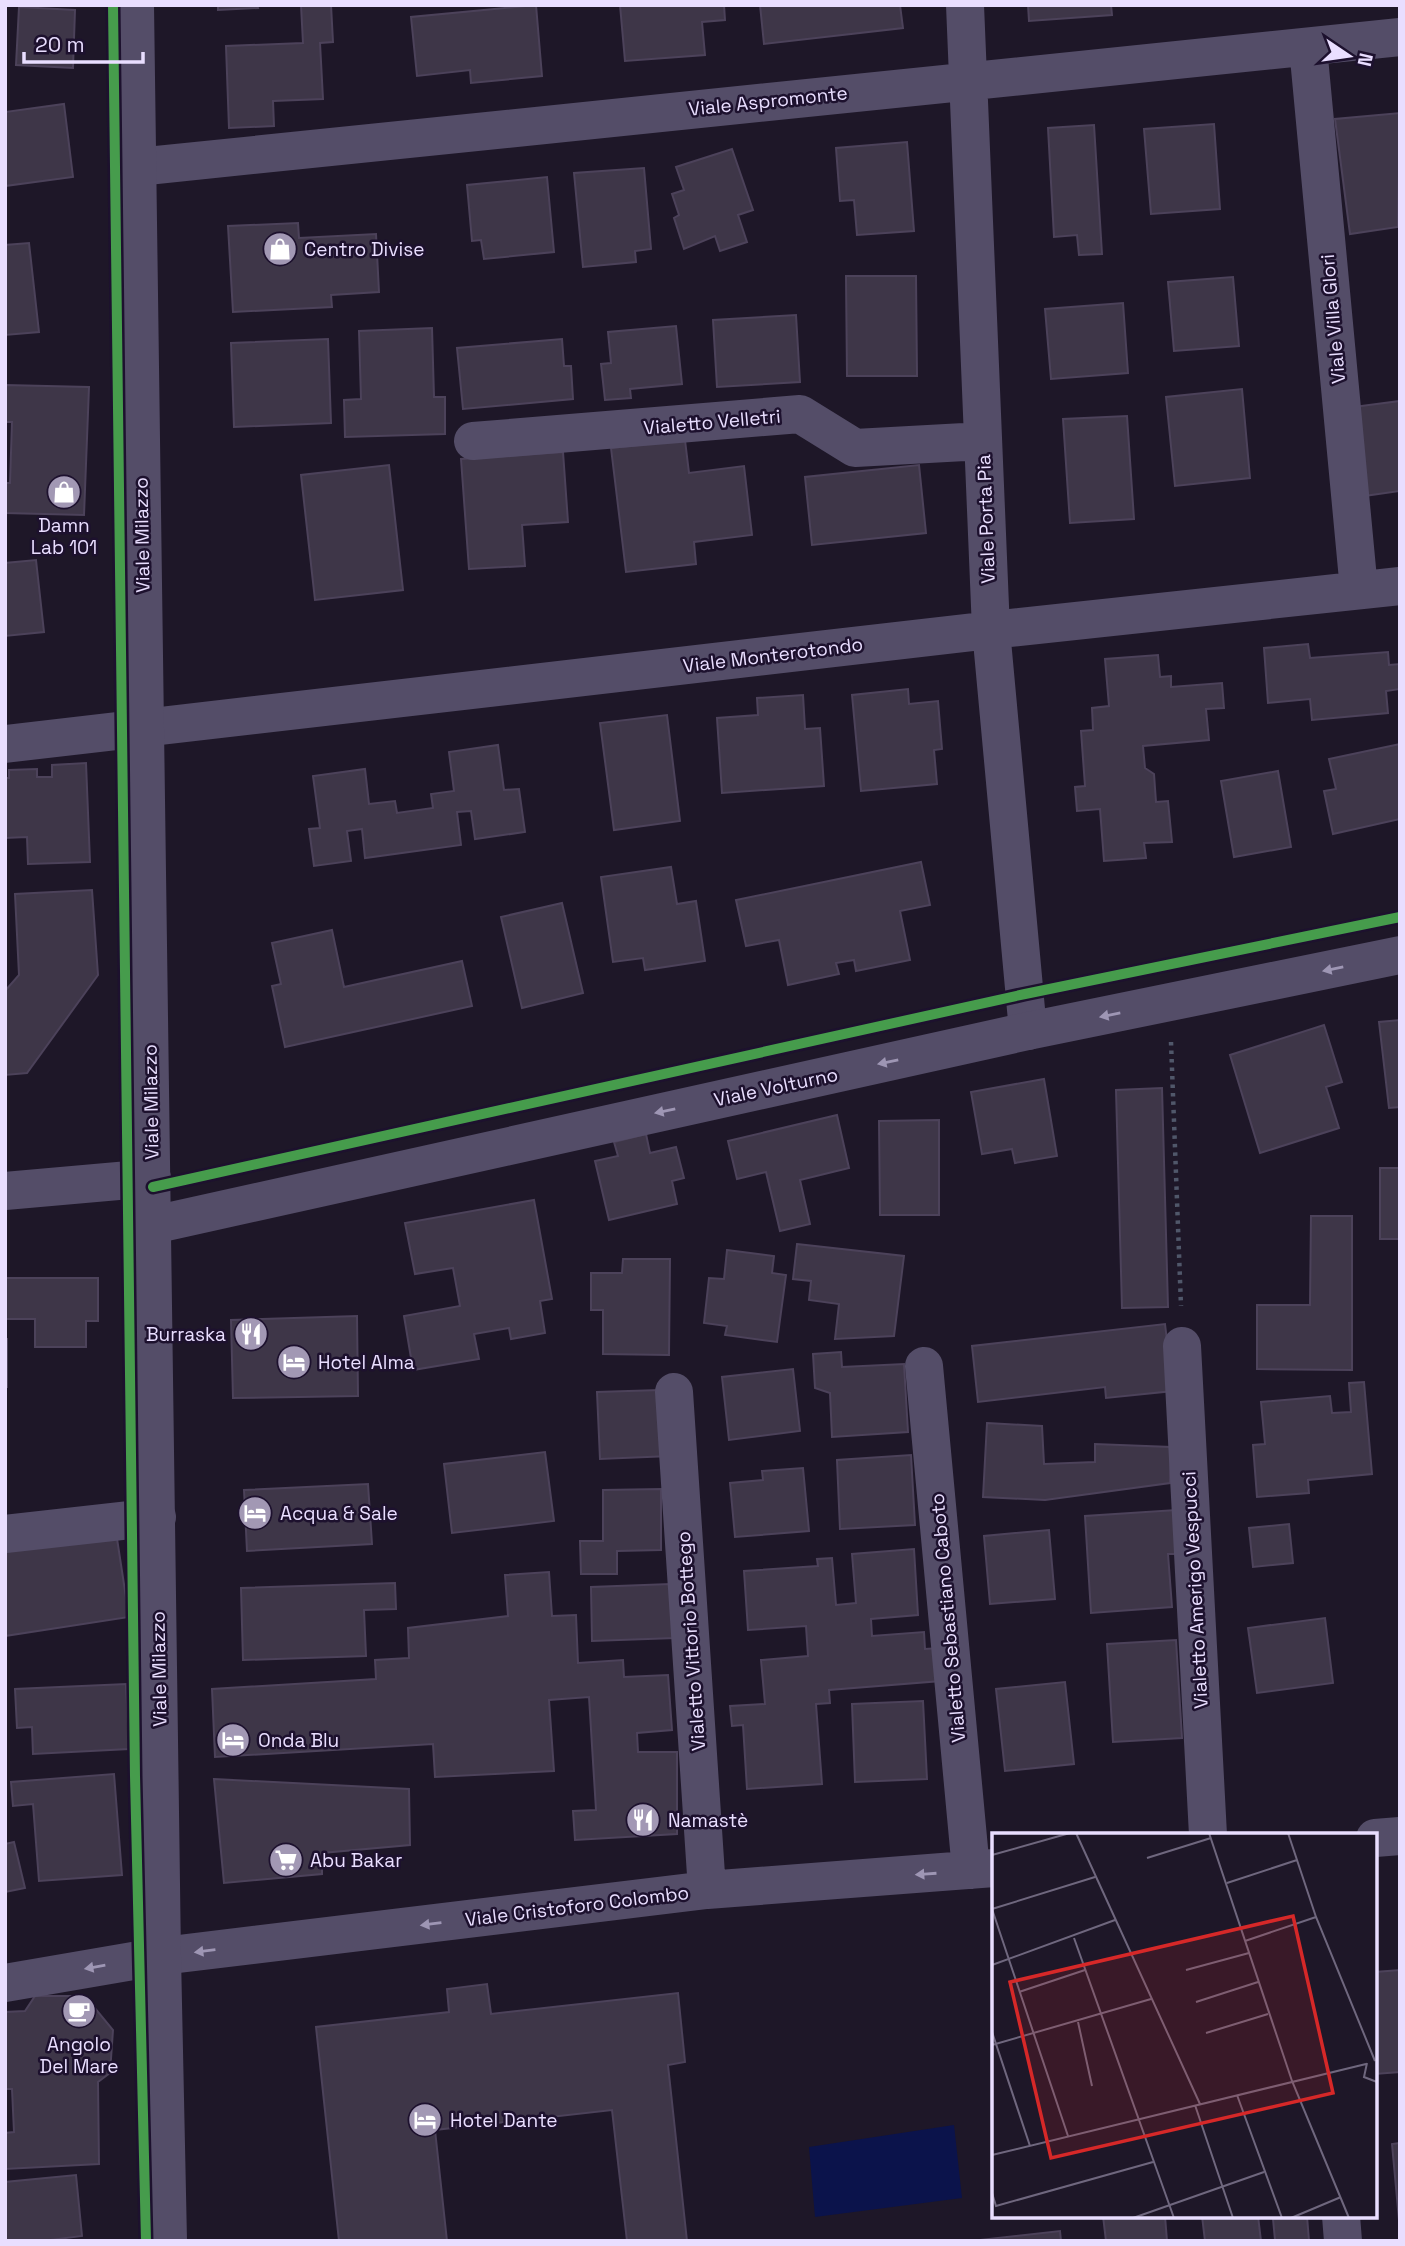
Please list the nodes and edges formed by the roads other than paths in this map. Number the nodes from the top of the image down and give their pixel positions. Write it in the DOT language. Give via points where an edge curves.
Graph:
graph roads {
  1 [pos="135,5"];
  2 [pos="965,5"];
  3 [pos="1400,37"];
  4 [pos="1308,47"];
  5 [pos="967,81"];
  6 [pos="137,167"];
  7 [pos="473,441"];
  8 [pos="983,441"];
  9 [pos="1400,586"];
  10 [pos="1359,590"];
  11 [pos="991,630"];
  12 [pos="146,728"];
  13 [pos="5,744"];
  14 [pos="1400,955"];
  15 [pos="1028,1031"];
  16 [pos="152,1178"];
  17 [pos="5,1191"];
  18 [pos="153,1225"];
  19 [pos="1182,1346"];
  20 [pos="924,1366"];
  21 [pos="674,1392"];
  22 [pos="157,1517"];
  23 [pos="5,1534"];
  24 [pos="1208,1833"];
  25 [pos="1400,1836"];
  26 [pos="1377,1838"];
  27 [pos="982,1869"];
  28 [pos="707,1890"];
  29 [pos="162,1956"];
  30 [pos="5,1983"];
  31 [pos="1341,2218"];
  32 [pos="168,2241"];
  33 [pos="1343,2241"];
  1 -- 6 [label="street, Viale Milazzo"];
  2 -- 5 [label="street, Viale Porta Pia"];
  3 -- 4 [label="street, Viale Aspromonte"];
  4 -- 5 [label="street, Viale Aspromonte"];
  4 -- 10 [label="street, Viale Villa Glori"];
  5 -- 6 [label="street, Viale Aspromonte"];
  5 -- 8 [label="street, Viale Porta Pia"];
  6 -- 12 [label="street, Viale Milazzo"];
  7 -- 8 [label="street, Vialetto Velletri" via="800,414 855,448"];
  8 -- 11 [label="street, Viale Porta Pia"];
  9 -- 10 [label="street, Viale Monterotondo"];
  10 -- 11 [label="street, Viale Monterotondo"];
  11 -- 12 [label="street, Viale Monterotondo"];
  11 -- 15 [label="street, Viale Porta Pia"];
  12 -- 13 [label="street, Viale Monterotondo"];
  12 -- 16 [label="street, Viale Milazzo"];
  14 -- 15 [label="street, Viale Volturno, one-way"];
  15 -- 18 [label="street, Viale Volturno, one-way"];
  16 -- 17 [label="street"];
  16 -- 18 [label="street, Viale Milazzo"];
  18 -- 22 [label="street, Viale Milazzo"];
  19 -- 24 [label="street, Vialetto Amerigo Vespucci"];
  20 -- 27 [label="street, Vialetto Sebastiano Caboto"];
  21 -- 28 [label="street, Vialetto Vittorio Bottego"];
  22 -- 23 [label="street"];
  22 -- 29 [label="street, Viale Milazzo"];
  25 -- 26 [label="street"];
  27 -- 28 [label="street, Viale Cristoforo Colombo, one-way"];
  28 -- 29 [label="street, Viale Cristoforo Colombo, one-way"];
  29 -- 30 [label="street, Viale Cristoforo Colombo, one-way"];
  29 -- 32 [label="street, Viale Milazzo"];
  31 -- 33 [label="street"];
}
